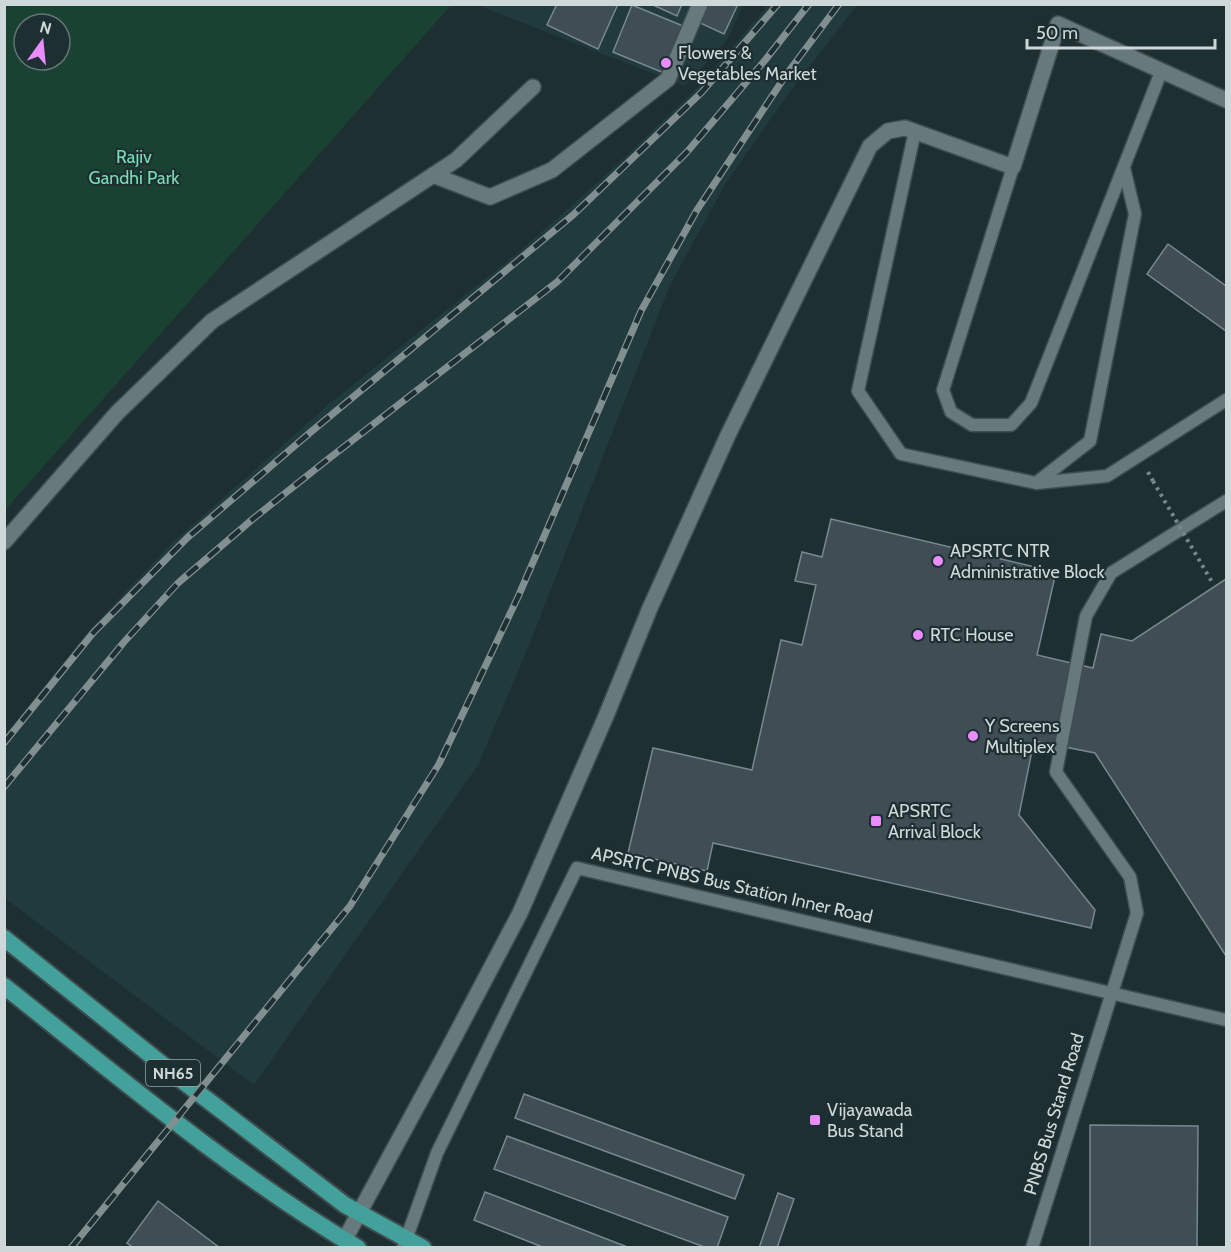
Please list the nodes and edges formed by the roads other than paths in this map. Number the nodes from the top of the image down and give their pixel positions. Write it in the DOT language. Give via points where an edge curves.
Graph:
graph roads {
  1 [pos="700,4"];
  2 [pos="1161,72"];
  3 [pos="533,87"];
  4 [pos="1227,100"];
  5 [pos="915,131"];
  6 [pos="1013,168"];
  7 [pos="1124,168"];
  8 [pos="433,175"];
  9 [pos="1227,400"];
  10 [pos="1036,483"];
  11 [pos="1227,501"];
  12 [pos="4,542"];
  13 [pos="4,938"];
  14 [pos="4,986"];
  15 [pos="1111,992"];
  16 [pos="1227,1020"];
  17 [pos="360,1214"];
  18 [pos="405,1243"];
  19 [pos="352,1244"];
  20 [pos="423,1248"];
  21 [pos="1032,1248"];
  1 -- 8 [label="street" via="668,79 552,170 490,197"];
  2 -- 4 [label="street"];
  2 -- 6 [label="street" via="1058,24"];
  2 -- 7 [label="lane"];
  3 -- 8 [label="street" via="456,160"];
  5 -- 6 [label="street"];
  5 -- 10 [label="lane" via="858,391 901,454"];
  5 -- 17 [label="street" via="888,131 870,146 723,446 520,914"];
  6 -- 7 [label="lane" via="943,390 951,412 972,425 1011,425 1031,403"];
  7 -- 10 [label="lane" via="1135,214 1089,441"];
  8 -- 12 [label="street" via="212,321 117,413"];
  9 -- 10 [label="lane" via="1107,476"];
  11 -- 15 [label="lane" via="1111,573 1086,616 1056,772 1130,877 1137,913"];
  13 -- 17 [label="highway, NH65" via="231,1118"];
  14 -- 19 [label="highway, NH65" via="208,1147"];
  15 -- 16 [label="lane, APSRTC PNBS Bus Station Inner Road"];
  15 -- 18 [label="lane, APSRTC PNBS Bus Station Inner Road" via="577,868 436,1153"];
  15 -- 21 [label="lane, PNBS Bus Stand Road"];
  17 -- 18 [label="highway, NH65"];
  17 -- 19 [label="street"];
  18 -- 20 [label="highway, NH65"];
}
